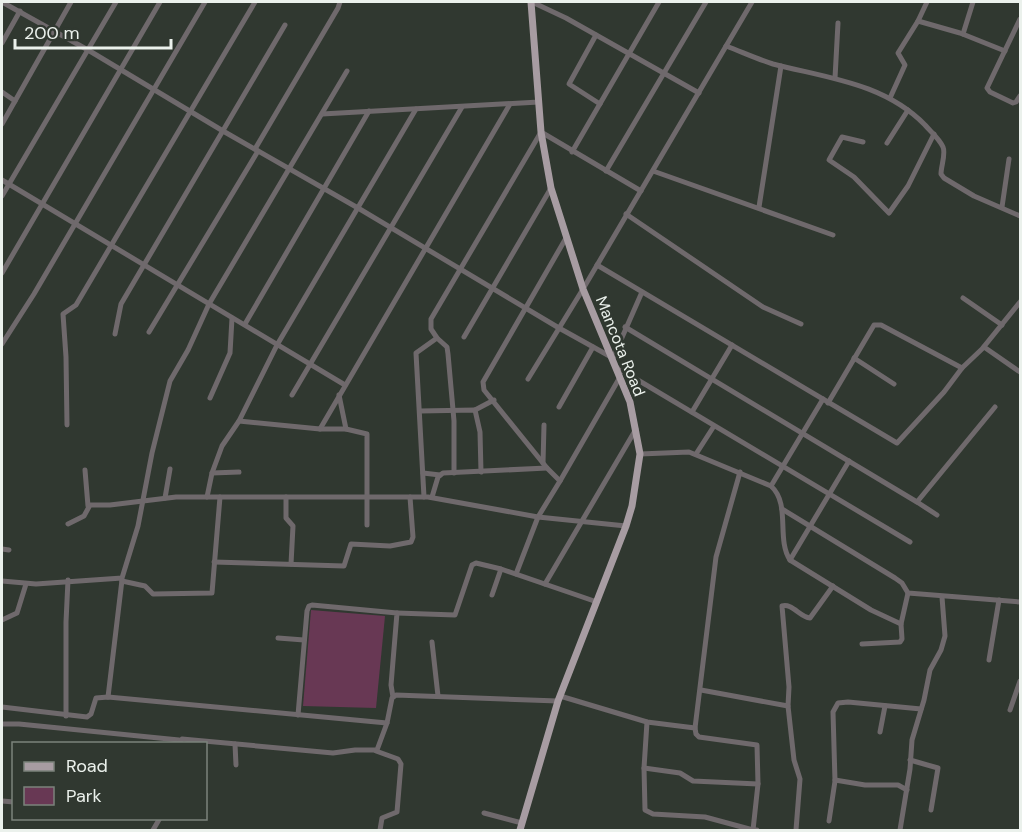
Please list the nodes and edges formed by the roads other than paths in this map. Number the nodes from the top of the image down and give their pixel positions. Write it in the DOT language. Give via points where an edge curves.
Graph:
graph roads {
  1 [pos="2,2"];
  2 [pos="70,2"];
  3 [pos="116,2"];
  4 [pos="160,2"];
  5 [pos="205,2"];
  6 [pos="255,2"];
  7 [pos="340,2"];
  8 [pos="531,2"];
  9 [pos="660,2"];
  10 [pos="706,2"];
  11 [pos="752,2"];
  12 [pos="927,2"];
  13 [pos="973,2"];
  14 [pos="20,11"];
  15 [pos="1020,19"];
  16 [pos="918,21"];
  17 [pos="838,23"];
  18 [pos="285,25"];
  19 [pos="53,30"];
  20 [pos="963,34"];
  21 [pos="596,35"];
  22 [pos="2,43"];
  23 [pos="726,46"];
  24 [pos="88,50"];
  25 [pos="1005,51"];
  26 [pos="630,54"];
  27 [pos="781,66"];
  28 [pos="121,70"];
  29 [pos="347,71"];
  30 [pos="663,73"];
  31 [pos="835,78"];
  32 [pos="154,89"];
  33 [pos="2,92"];
  34 [pos="699,93"];
  35 [pos="1020,96"];
  36 [pos="890,98"];
  37 [pos="15,101"];
  38 [pos="539,102"];
  39 [pos="510,104"];
  40 [pos="600,104"];
  41 [pos="462,107"];
  42 [pos="416,109"];
  43 [pos="908,110"];
  44 [pos="189,111"];
  45 [pos="369,111"];
  46 [pos="322,114"];
  47 [pos="2,124"];
  48 [pos="223,131"];
  49 [pos="541,132"];
  50 [pos="934,134"];
  51 [pos="863,142"];
  52 [pos="887,143"];
  53 [pos="257,150"];
  54 [pos="572,152"];
  55 [pos="1009,159"];
  56 [pos="290,170"];
  57 [pos="606,171"];
  58 [pos="653,171"];
  59 [pos="2,180"];
  60 [pos="8,184"];
  61 [pos="550,188"];
  62 [pos="325,189"];
  63 [pos="641,191"];
  64 [pos="2,196"];
  65 [pos="41,204"];
  66 [pos="759,207"];
  67 [pos="1002,207"];
  68 [pos="358,208"];
  69 [pos="626,214"];
  70 [pos="1020,216"];
  71 [pos="74,224"];
  72 [pos="392,229"];
  73 [pos="833,235"];
  74 [pos="566,238"];
  75 [pos="111,246"];
  76 [pos="425,248"];
  77 [pos="143,264"];
  78 [pos="597,265"];
  79 [pos="460,269"];
  80 [pos="2,273"];
  81 [pos="177,284"];
  82 [pos="491,289"];
  83 [pos="583,289"];
  84 [pos="642,292"];
  85 [pos="963,298"];
  86 [pos="1020,302"];
  87 [pos="209,304"];
  88 [pos="526,308"];
  89 [pos="232,318"];
  90 [pos="245,324"];
  91 [pos="801,324"];
  92 [pos="1002,325"];
  93 [pos="625,327"];
  94 [pos="559,328"];
  95 [pos="149,332"];
  96 [pos="115,334"];
  97 [pos="464,337"];
  98 [pos="437,338"];
  99 [pos="2,344"];
  100 [pos="277,345"];
  101 [pos="732,345"];
  102 [pos="593,347"];
  103 [pos="984,347"];
  104 [pos="613,358"];
  105 [pos="854,358"];
  106 [pos="310,364"];
  107 [pos="616,367"];
  108 [pos="962,368"];
  109 [pos="1020,372"];
  110 [pos="620,377"];
  111 [pos="528,379"];
  112 [pos="711,379"];
  113 [pos="894,384"];
  114 [pos="345,385"];
  115 [pos="292,395"];
  116 [pos="339,395"];
  117 [pos="210,398"];
  118 [pos="494,400"];
  119 [pos="826,401"];
  120 [pos="559,406"];
  121 [pos="995,406"];
  122 [pos="453,410"];
  123 [pos="475,410"];
  124 [pos="420,411"];
  125 [pos="692,412"];
  126 [pos="239,421"];
  127 [pos="66,425"];
  128 [pos="544,425"];
  129 [pos="714,426"];
  130 [pos="320,429"];
  131 [pos="346,429"];
  132 [pos="636,429"];
  133 [pos="803,433"];
  134 [pos="640,454"];
  135 [pos="696,454"];
  136 [pos="849,461"];
  137 [pos="543,463"];
  138 [pos="783,466"];
  139 [pos="547,468"];
  140 [pos="170,469"];
  141 [pos="85,470"];
  142 [pos="239,472"];
  143 [pos="481,472"];
  144 [pos="740,472"];
  145 [pos="212,473"];
  146 [pos="423,473"];
  147 [pos="454,473"];
  148 [pos="440,475"];
  149 [pos="560,481"];
  150 [pos="771,486"];
  151 [pos="830,493"];
  152 [pos="207,497"];
  153 [pos="220,497"];
  154 [pos="286,497"];
  155 [pos="367,497"];
  156 [pos="410,497"];
  157 [pos="424,497"];
  158 [pos="432,497"];
  159 [pos="165,498"];
  160 [pos="142,500"];
  161 [pos="917,502"];
  162 [pos="88,506"];
  163 [pos="782,509"];
  164 [pos="938,515"];
  165 [pos="538,517"];
  166 [pos="580,522"];
  167 [pos="68,524"];
  168 [pos="367,525"];
  169 [pos="626,526"];
  170 [pos="810,526"];
  171 [pos="910,542"];
  172 [pos="2,549"];
  173 [pos="9,550"];
  174 [pos="790,560"];
  175 [pos="214,562"];
  176 [pos="291,564"];
  177 [pos="501,569"];
  178 [pos="516,574"];
  179 [pos="68,580"];
  180 [pos="122,580"];
  181 [pos="2,581"];
  182 [pos="26,584"];
  183 [pos="544,584"];
  184 [pos="833,586"];
  185 [pos="908,593"];
  186 [pos="492,595"];
  187 [pos="942,597"];
  188 [pos="999,600"];
  189 [pos="597,602"];
  190 [pos="1020,602"];
  191 [pos="398,613"];
  192 [pos="2,620"];
  193 [pos="901,624"];
  194 [pos="278,638"];
  195 [pos="304,640"];
  196 [pos="432,642"];
  197 [pos="862,644"];
  198 [pos="988,660"];
  199 [pos="1020,681"];
  200 [pos="701,690"];
  201 [pos="1019,691"];
  202 [pos="438,696"];
  203 [pos="108,697"];
  204 [pos="393,697"];
  205 [pos="559,698"];
  206 [pos="788,706"];
  207 [pos="885,706"];
  208 [pos="2,707"];
  209 [pos="921,709"];
  210 [pos="1010,710"];
  211 [pos="298,715"];
  212 [pos="66,716"];
  213 [pos="647,722"];
  214 [pos="387,723"];
  215 [pos="2,724"];
  216 [pos="695,728"];
  217 [pos="880,732"];
  218 [pos="179,742"];
  219 [pos="207,743"];
  220 [pos="235,744"];
  221 [pos="376,751"];
  222 [pos="910,760"];
  223 [pos="236,765"];
  224 [pos="644,768"];
  225 [pos="835,780"];
  226 [pos="758,784"];
  227 [pos="907,790"];
  228 [pos="931,810"];
  229 [pos="484,813"];
  230 [pos="829,821"];
  231 [pos="521,827"];
  232 [pos="755,830"];
  233 [pos="380,831"];
  234 [pos="796,831"];
  235 [pos="900,831"];
  1 -- 14 [label="street"];
  2 -- 19 [label="street"];
  3 -- 24 [label="street"];
  4 -- 28 [label="street"];
  5 -- 32 [label="street"];
  6 -- 44 [label="street"];
  7 -- 53 [label="street"];
  8 -- 21 [label="street"];
  8 -- 38 [label="main road, Mancota Road"];
  9 -- 26 [label="street"];
  10 -- 30 [label="street"];
  11 -- 23 [label="street"];
  12 -- 16 [label="street"];
  13 -- 20 [label="street"];
  14 -- 19 [label="street"];
  14 -- 22 [label="street"];
  15 -- 25 [label="street"];
  16 -- 20 [label="street"];
  16 -- 36 [label="street" via="898,53 905,64"];
  17 -- 31 [label="street"];
  18 -- 48 [label="street"];
  19 -- 24 [label="street"];
  19 -- 37 [label="street"];
  20 -- 25 [label="street"];
  21 -- 26 [label="street"];
  21 -- 40 [label="street" via="569,84"];
  23 -- 27 [label="street"];
  23 -- 34 [label="street"];
  24 -- 28 [label="street"];
  24 -- 60 [label="street"];
  25 -- 35 [label="street" via="988,91 1013,103"];
  26 -- 30 [label="street"];
  26 -- 40 [label="street"];
  27 -- 31 [label="street"];
  27 -- 66 [label="street"];
  28 -- 32 [label="street"];
  28 -- 65 [label="street"];
  29 -- 46 [label="street"];
  30 -- 34 [label="street"];
  30 -- 57 [label="street"];
  31 -- 36 [label="street"];
  32 -- 44 [label="street"];
  32 -- 71 [label="street"];
  33 -- 37 [label="street"];
  34 -- 58 [label="street"];
  36 -- 43 [label="street"];
  37 -- 47 [label="street"];
  38 -- 39 [label="street"];
  38 -- 49 [label="main road, Mancota Road"];
  39 -- 41 [label="street"];
  39 -- 76 [label="street"];
  40 -- 54 [label="street"];
  41 -- 42 [label="street"];
  41 -- 72 [label="street"];
  42 -- 45 [label="street"];
  42 -- 68 [label="street"];
  43 -- 50 [label="street"];
  43 -- 52 [label="street"];
  44 -- 48 [label="street"];
  44 -- 75 [label="street"];
  45 -- 46 [label="street"];
  45 -- 62 [label="street"];
  46 -- 56 [label="street"];
  48 -- 53 [label="street"];
  48 -- 77 [label="street"];
  49 -- 54 [label="street"];
  49 -- 61 [label="main road, Mancota Road"];
  49 -- 79 [label="street"];
  50 -- 51 [label="street" via="908,186 889,213 854,177 829,160 842,137"];
  50 -- 67 [label="street" via="943,148 944,178"];
  53 -- 56 [label="street"];
  53 -- 81 [label="street"];
  54 -- 57 [label="street"];
  55 -- 67 [label="street"];
  56 -- 62 [label="street"];
  56 -- 87 [label="street"];
  57 -- 63 [label="street"];
  58 -- 63 [label="street"];
  58 -- 66 [label="street"];
  59 -- 60 [label="street"];
  60 -- 64 [label="street"];
  60 -- 65 [label="street"];
  61 -- 74 [label="main road, Mancota Road"];
  61 -- 82 [label="street"];
  62 -- 68 [label="street"];
  62 -- 90 [label="street"];
  63 -- 69 [label="street"];
  65 -- 71 [label="street"];
  65 -- 80 [label="street"];
  66 -- 73 [label="street"];
  67 -- 70 [label="street"];
  68 -- 72 [label="street"];
  68 -- 100 [label="street"];
  69 -- 78 [label="street"];
  69 -- 91 [label="street" via="763,307"];
  71 -- 75 [label="street"];
  71 -- 99 [label="street"];
  72 -- 76 [label="street"];
  72 -- 106 [label="street"];
  74 -- 83 [label="main road, Mancota Road"];
  74 -- 88 [label="street"];
  75 -- 77 [label="street"];
  75 -- 127 [label="street" via="76,305 63,314"];
  76 -- 79 [label="street"];
  76 -- 114 [label="street"];
  77 -- 81 [label="street"];
  77 -- 96 [label="street" via="121,304"];
  78 -- 83 [label="street"];
  78 -- 84 [label="street"];
  79 -- 82 [label="street"];
  79 -- 98 [label="street" via="430,321"];
  81 -- 87 [label="street"];
  81 -- 95 [label="street"];
  82 -- 88 [label="street"];
  82 -- 97 [label="street"];
  83 -- 94 [label="street"];
  83 -- 104 [label="main road, Mancota Road"];
  84 -- 93 [label="street"];
  84 -- 101 [label="street"];
  85 -- 92 [label="street"];
  86 -- 92 [label="street"];
  87 -- 89 [label="street"];
  87 -- 160 [label="street" via="166,393"];
  88 -- 94 [label="street"];
  88 -- 118 [label="street" via="483,382 484,390"];
  89 -- 90 [label="street"];
  89 -- 117 [label="street" via="230,353"];
  90 -- 100 [label="street"];
  92 -- 103 [label="street"];
  93 -- 104 [label="street"];
  93 -- 112 [label="street"];
  94 -- 102 [label="street"];
  94 -- 111 [label="street"];
  98 -- 122 [label="street" via="447,347"];
  98 -- 124 [label="street" via="416,352"];
  100 -- 106 [label="street"];
  100 -- 126 [label="street"];
  101 -- 112 [label="street"];
  101 -- 119 [label="street"];
  102 -- 104 [label="street"];
  102 -- 120 [label="street"];
  103 -- 108 [label="street"];
  103 -- 109 [label="street"];
  104 -- 107 [label="main road, Mancota Road"];
  105 -- 108 [label="street" via="871,327 878,324"];
  105 -- 113 [label="street"];
  105 -- 119 [label="street"];
  106 -- 114 [label="street"];
  106 -- 115 [label="street"];
  107 -- 110 [label="main road, Mancota Road"];
  107 -- 125 [label="street"];
  108 -- 119 [label="street" via="897,443"];
  110 -- 132 [label="main road, Mancota Road"];
  110 -- 149 [label="street"];
  112 -- 125 [label="street"];
  112 -- 133 [label="street"];
  114 -- 116 [label="street"];
  116 -- 130 [label="street"];
  116 -- 131 [label="street"];
  118 -- 123 [label="street"];
  118 -- 137 [label="street"];
  119 -- 133 [label="street"];
  121 -- 161 [label="street"];
  122 -- 123 [label="street"];
  122 -- 124 [label="street"];
  122 -- 147 [label="street"];
  123 -- 143 [label="street"];
  124 -- 146 [label="street"];
  125 -- 129 [label="street"];
  126 -- 130 [label="street"];
  126 -- 145 [label="street" via="222,446"];
  128 -- 137 [label="street"];
  129 -- 135 [label="street"];
  129 -- 138 [label="street"];
  130 -- 131 [label="street"];
  131 -- 155 [label="street" via="367,434"];
  132 -- 134 [label="main road, Mancota Road"];
  132 -- 166 [label="street"];
  133 -- 136 [label="street"];
  133 -- 138 [label="street"];
  134 -- 135 [label="street"];
  134 -- 169 [label="main road, Mancota Road"];
  135 -- 144 [label="street"];
  136 -- 151 [label="street"];
  136 -- 161 [label="street"];
  137 -- 139 [label="street"];
  138 -- 150 [label="street"];
  138 -- 151 [label="street"];
  139 -- 143 [label="street"];
  139 -- 149 [label="street"];
  140 -- 159 [label="street"];
  141 -- 162 [label="street"];
  142 -- 145 [label="street"];
  143 -- 147 [label="street"];
  144 -- 150 [label="street"];
  144 -- 200 [label="street" via="716,557"];
  145 -- 152 [label="street"];
  146 -- 148 [label="street"];
  146 -- 157 [label="street"];
  147 -- 148 [label="street"];
  148 -- 158 [label="street"];
  149 -- 165 [label="street"];
  150 -- 163 [label="street" via="777,491"];
  151 -- 170 [label="street"];
  151 -- 171 [label="street"];
  152 -- 153 [label="street"];
  152 -- 159 [label="street"];
  153 -- 154 [label="street"];
  153 -- 175 [label="street"];
  154 -- 155 [label="street"];
  154 -- 176 [label="street" via="286,518 293,526"];
  155 -- 156 [label="street"];
  155 -- 168 [label="street"];
  156 -- 157 [label="street"];
  156 -- 176 [label="street" via="411,542 390,546 351,544 341,567"];
  157 -- 158 [label="street"];
  158 -- 165 [label="street"];
  159 -- 160 [label="street"];
  160 -- 162 [label="street"];
  160 -- 180 [label="street"];
  161 -- 164 [label="street"];
  162 -- 167 [label="street" via="84,516"];
  163 -- 170 [label="street"];
  163 -- 174 [label="street" via="783,537"];
  165 -- 166 [label="street"];
  165 -- 178 [label="street"];
  166 -- 169 [label="street"];
  166 -- 183 [label="street"];
  169 -- 189 [label="main road, Mancota Road"];
  170 -- 174 [label="street"];
  170 -- 185 [label="street" via="895,578"];
  172 -- 173 [label="street"];
  174 -- 184 [label="street"];
  175 -- 176 [label="street"];
  175 -- 180 [label="street" via="210,594 153,594 145,586"];
  177 -- 178 [label="street"];
  177 -- 186 [label="street"];
  177 -- 191 [label="street" via="473,564 455,615"];
  178 -- 183 [label="street"];
  179 -- 180 [label="street"];
  179 -- 182 [label="street"];
  179 -- 212 [label="street"];
  180 -- 203 [label="street"];
  181 -- 182 [label="street"];
  182 -- 192 [label="street" via="17,613"];
  183 -- 189 [label="street"];
  184 -- 193 [label="street"];
  184 -- 206 [label="street" via="810,618 782,605"];
  185 -- 187 [label="street"];
  185 -- 193 [label="street"];
  187 -- 188 [label="street"];
  187 -- 209 [label="street" via="945,636 930,670"];
  188 -- 190 [label="street"];
  188 -- 198 [label="street"];
  189 -- 205 [label="main road, Mancota Road"];
  191 -- 195 [label="street" via="309,606"];
  191 -- 204 [label="street"];
  193 -- 197 [label="street" via="900,642"];
  194 -- 195 [label="street"];
  195 -- 211 [label="street"];
  196 -- 202 [label="street"];
  199 -- 201 [label="street"];
  200 -- 206 [label="street"];
  200 -- 216 [label="street"];
  201 -- 210 [label="street"];
  202 -- 204 [label="street"];
  202 -- 205 [label="street"];
  203 -- 211 [label="street"];
  203 -- 212 [label="street" via="96,698 90,717"];
  204 -- 214 [label="street"];
  205 -- 213 [label="street"];
  205 -- 231 [label="main road, Mancota Road"];
  206 -- 234 [label="street" via="794,760 801,779"];
  207 -- 209 [label="street"];
  207 -- 217 [label="street"];
  207 -- 225 [label="street" via="848,702 835,706"];
  208 -- 212 [label="street"];
  209 -- 222 [label="street"];
  211 -- 214 [label="street"];
  213 -- 216 [label="street"];
  213 -- 224 [label="street"];
  214 -- 221 [label="street"];
  215 -- 218 [label="street"];
  216 -- 226 [label="street" via="699,737 757,745"];
  219 -- 220 [label="street"];
  220 -- 221 [label="street" via="333,753"];
  220 -- 223 [label="street"];
  221 -- 233 [label="street" via="398,759 401,764 397,812 382,818"];
  222 -- 227 [label="street"];
  222 -- 228 [label="street" via="938,768"];
  224 -- 226 [label="street" via="680,773 693,781"];
  224 -- 232 [label="street" via="644,807 648,813 705,817"];
  225 -- 227 [label="street" via="898,785"];
  225 -- 230 [label="street"];
  226 -- 232 [label="street"];
  227 -- 235 [label="street"];
  229 -- 231 [label="street"];
}
